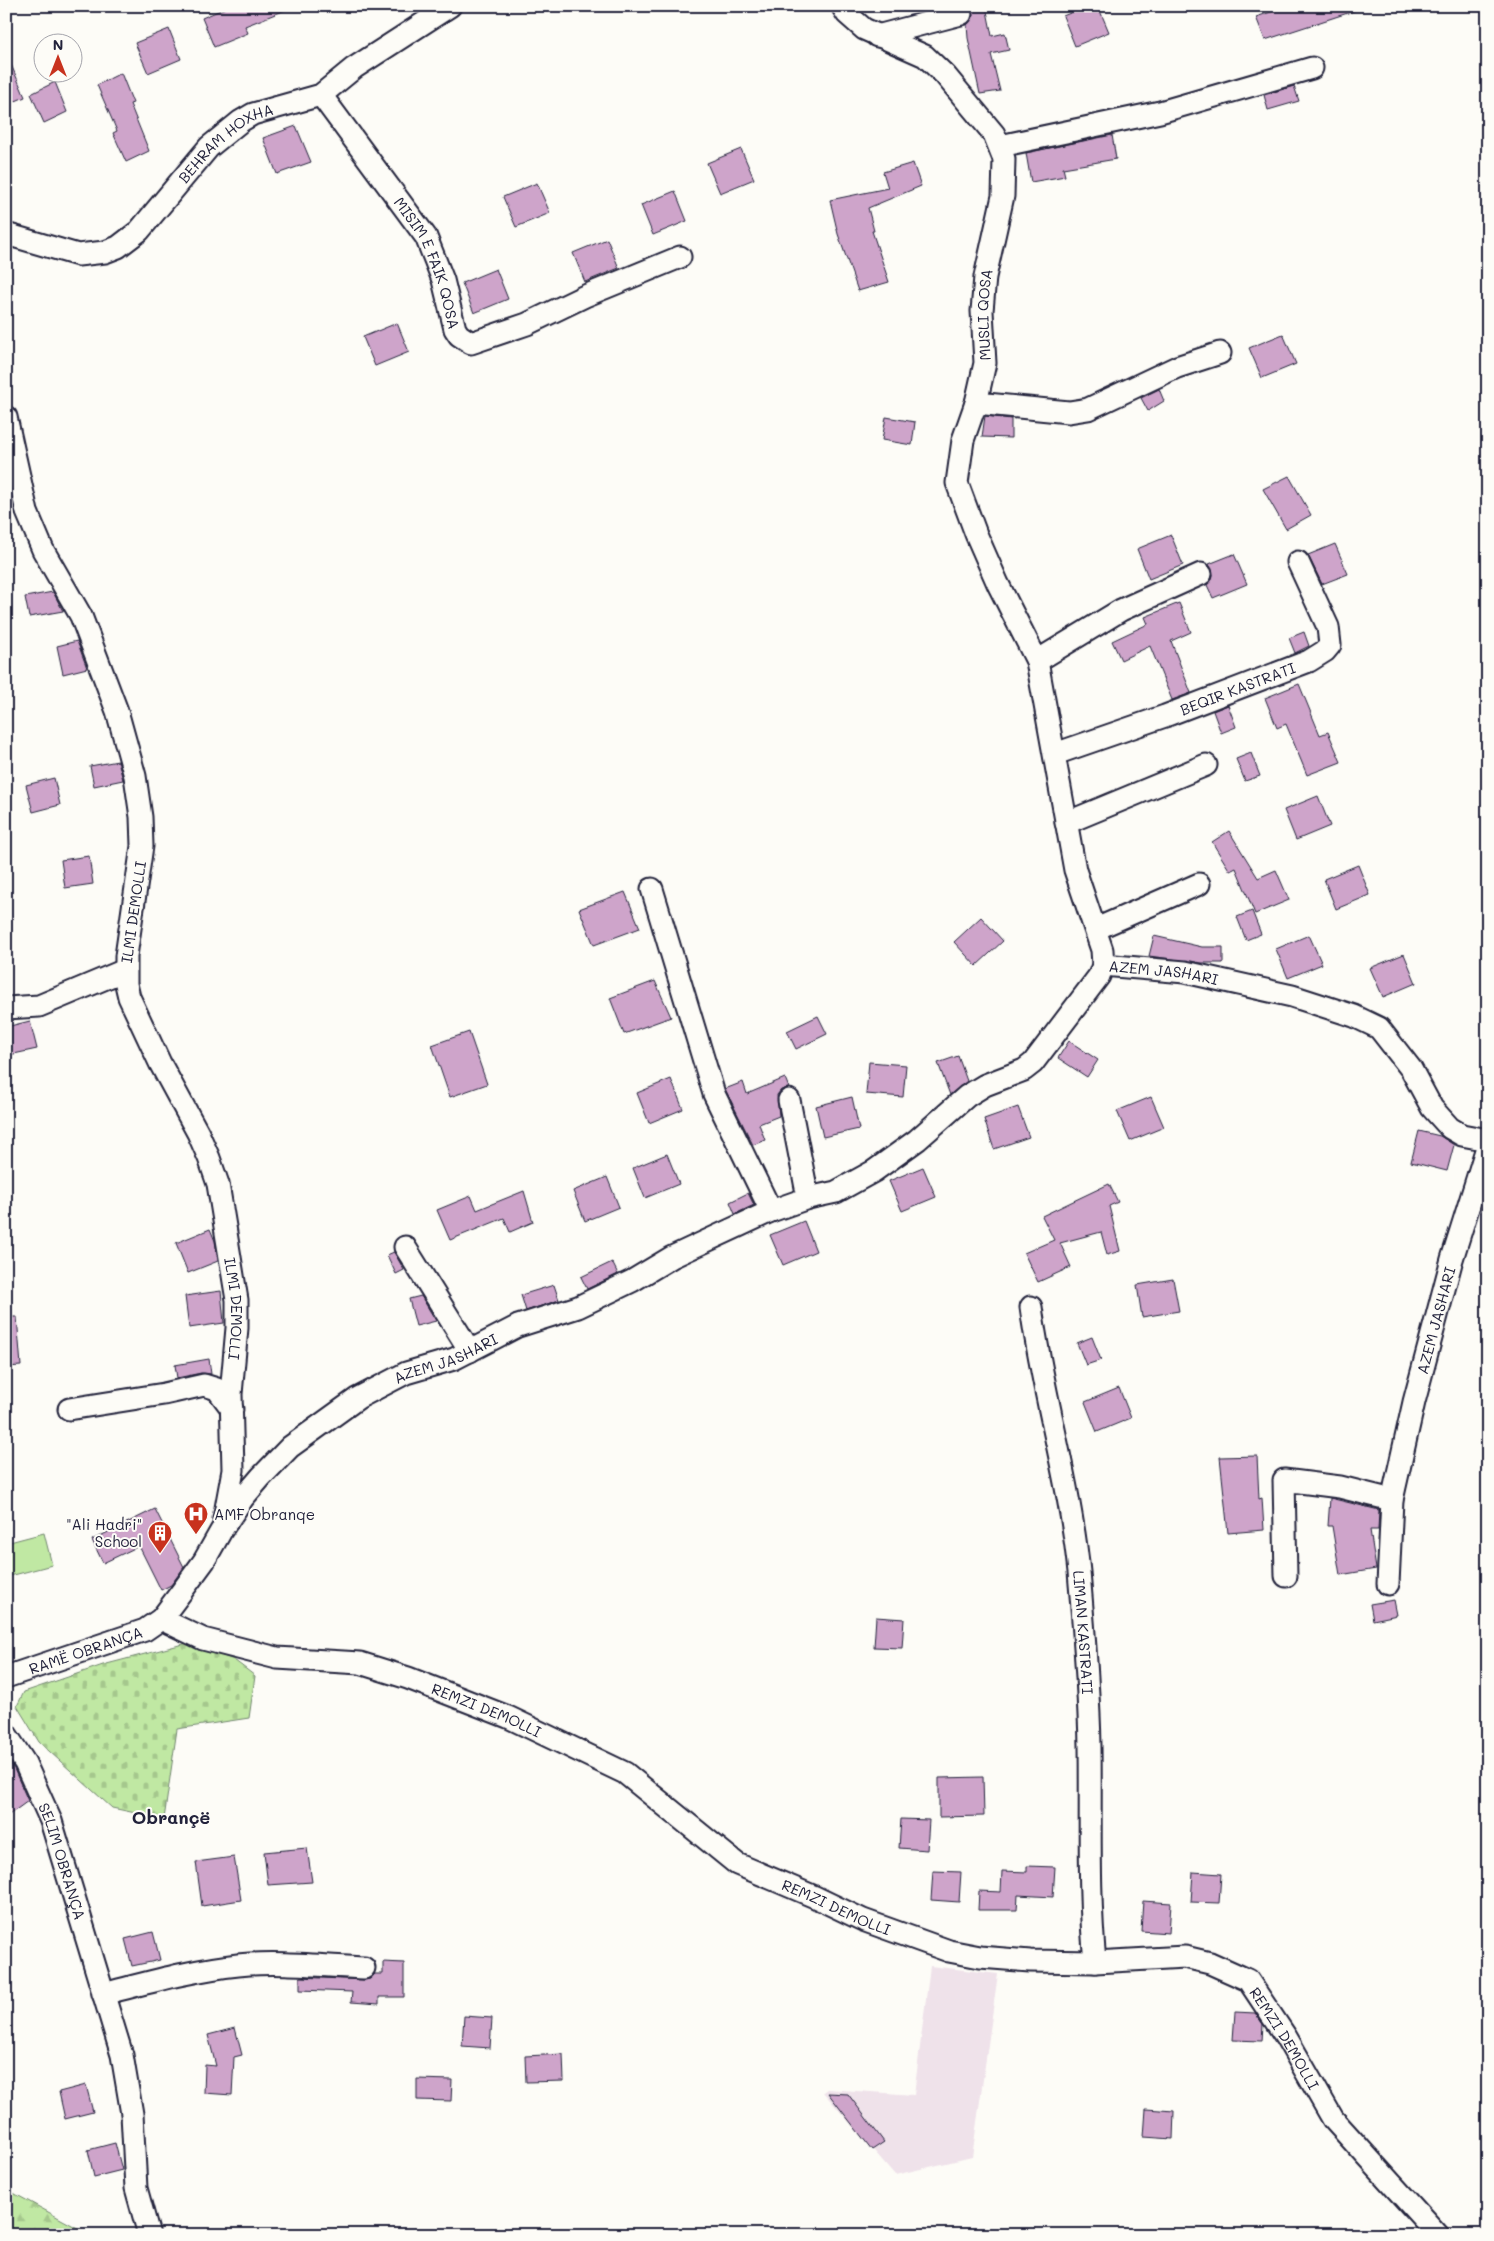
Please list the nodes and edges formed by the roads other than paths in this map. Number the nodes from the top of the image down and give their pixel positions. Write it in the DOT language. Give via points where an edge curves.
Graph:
graph roads {
  1 [pos="450,6"];
  2 [pos="842,6"];
  3 [pos="961,14"];
  4 [pos="877,36"];
  5 [pos="1312,68"];
  6 [pos="321,95"];
  7 [pos="1000,146"];
  8 [pos="6,234"];
  9 [pos="680,257"];
  10 [pos="1220,353"];
  11 [pos="976,402"];
  12 [pos="6,417"];
  13 [pos="1298,562"];
  14 [pos="1201,574"];
  15 [pos="1040,671"];
  16 [pos="1055,754"];
  17 [pos="1206,765"];
  18 [pos="1066,823"];
  19 [pos="1200,884"];
  20 [pos="652,889"];
  21 [pos="1096,930"];
  22 [pos="1103,965"];
  23 [pos="125,970"];
  24 [pos="6,1008"];
  25 [pos="789,1100"];
  26 [pos="1488,1140"];
  27 [pos="1488,1144"];
  28 [pos="808,1198"];
  29 [pos="771,1211"];
  30 [pos="405,1247"];
  31 [pos="1031,1308"];
  32 [pos="470,1351"];
  33 [pos="69,1409"];
  34 [pos="232,1410"];
  35 [pos="1392,1500"];
  36 [pos="221,1531"];
  37 [pos="1286,1576"];
  38 [pos="1388,1584"];
  39 [pos="161,1619"];
  40 [pos="6,1677"];
  41 [pos="6,1734"];
  42 [pos="1095,1962"];
  43 [pos="364,1968"];
  44 [pos="103,1994"];
  45 [pos="149,2235"];
  46 [pos="1438,2235"];
  1 -- 6 [label="street, BEHRAM HOXHA" via="368,58"];
  2 -- 4 [label="street, MUSLI QOSA" via="857,24"];
  3 -- 4 [label="street"];
  4 -- 7 [label="street, MUSLI QOSA" via="925,56 946,75"];
  5 -- 7 [label="street" via="1160,112"];
  6 -- 8 [label="street, BEHRAM HOXHA" via="253,114 241,121 209,147 139,231 118,247 78,255"];
  6 -- 9 [label="street, MISIM E FAIK QOSA" via="426,237 443,280 455,329 471,343 527,324"];
  7 -- 11 [label="street, MUSLI QOSA" via="1005,176 984,277 985,364"];
  10 -- 11 [label="street" via="1177,367 1088,409 1069,412"];
  11 -- 15 [label="street, MUSLI QOSA" via="963,440 957,483 998,584"];
  12 -- 23 [label="street, ILMI DEMOLLI" via="28,512 43,550 81,616 117,711 135,776 142,846"];
  13 -- 16 [label="street, BEQIR KASTRATI" via="1328,627 1330,645 1325,651 1309,661"];
  14 -- 15 [label="street" via="1120,610"];
  15 -- 16 [label="street"];
  16 -- 18 [label="street"];
  17 -- 18 [label="street"];
  18 -- 21 [label="street" via="1075,870"];
  19 -- 21 [label="street"];
  20 -- 29 [label="street" via="714,1094"];
  21 -- 22 [label="street"];
  22 -- 26 [label="street, AZEM JASHARI" via="1185,972 1292,996 1354,1016 1379,1028 1411,1069 1432,1108 1450,1128 1462,1135"];
  22 -- 28 [label="street, AZEM JASHARI" via="1093,986 1033,1063 968,1096 917,1140 874,1171 836,1192"];
  23 -- 24 [label="street" via="39,1006"];
  23 -- 34 [label="street, ILMI DEMOLLI" via="134,1010 198,1133 218,1184 237,1300"];
  25 -- 28 [label="street"];
  27 -- 35 [label="street, AZEM JASHARI" via="1452,1259"];
  28 -- 29 [label="street, AZEM JASHARI"];
  29 -- 32 [label="street, AZEM JASHARI" via="672,1257 578,1307 518,1326"];
  30 -- 32 [label="street"];
  31 -- 42 [label="street, LIMAN KASTRATI" via="1037,1353 1075,1536 1088,1709"];
  32 -- 36 [label="street, AZEM JASHARI" via="382,1384 311,1430 261,1477"];
  33 -- 34 [label="street" via="204,1385 217,1389"];
  34 -- 36 [label="street, ILMI DEMOLLI" via="232,1470"];
  35 -- 37 [label="street" via="1340,1487 1284,1480"];
  35 -- 38 [label="street, AZEM JASHARI"];
  36 -- 39 [label="street, AZEM JASHARI" via="204,1562"];
  39 -- 40 [label="street, RAMË OBRANÇA" via="145,1630"];
  39 -- 42 [label="street, REMZI DEMOLLI" via="203,1639 277,1658 360,1663 508,1717 625,1773 737,1864 863,1920 949,1951 980,1957"];
  41 -- 44 [label="street, SELIM OBRANÇA" via="25,1763 51,1821"];
  42 -- 46 [label="street, REMZI DEMOLLI" via="1185,1957 1210,1963 1248,1980 1333,2119"];
  43 -- 44 [label="street" via="237,1965"];
  44 -- 45 [label="street, SELIM OBRANÇA" via="122,2055 132,2114 136,2188"];
}
